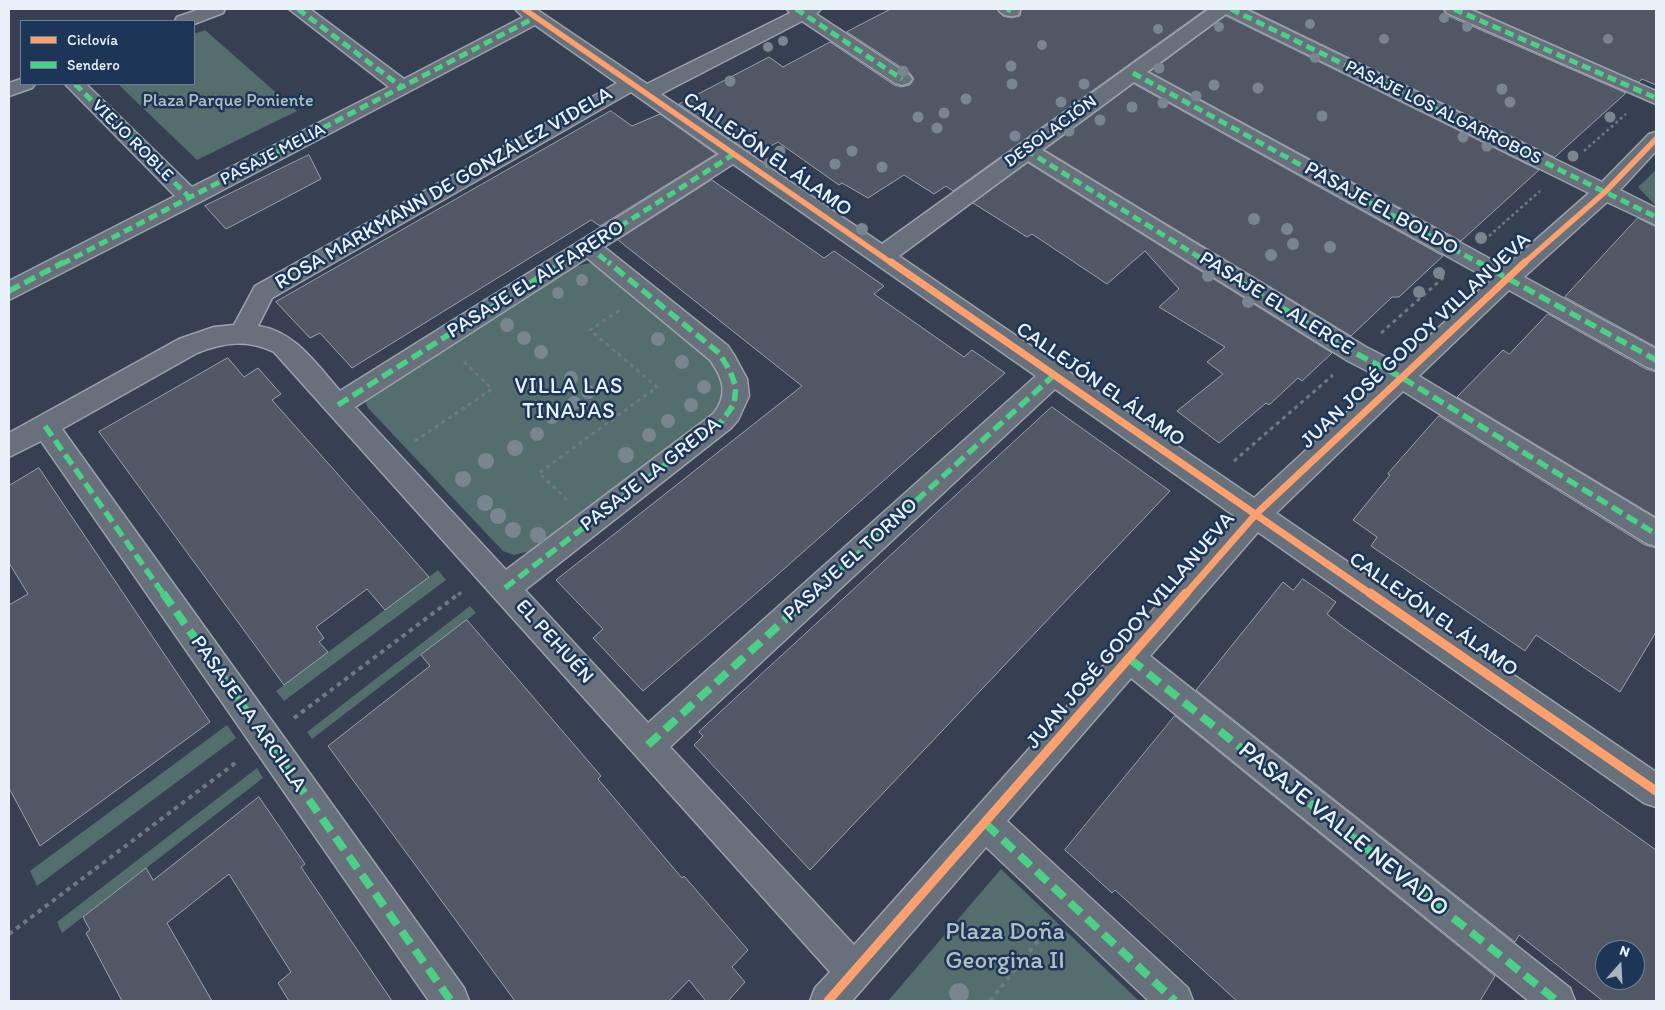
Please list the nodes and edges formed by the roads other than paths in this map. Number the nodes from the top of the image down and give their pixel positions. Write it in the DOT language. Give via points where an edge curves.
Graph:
graph roads {
  1 [pos="216,9"];
  2 [pos="298,9"];
  3 [pos="1221,9"];
  4 [pos="1231,9"];
  5 [pos="1454,9"];
  6 [pos="804,10"];
  7 [pos="529,11"];
  8 [pos="187,20"];
  9 [pos="1133,73"];
  10 [pos="902,79"];
  11 [pos="22,85"];
  12 [pos="76,85"];
  13 [pos="403,88"];
  14 [pos="639,88"];
  15 [pos="9,90"];
  16 [pos="1652,96"];
  17 [pos="1656,139"];
  18 [pos="1026,150"];
  19 [pos="734,154"];
  20 [pos="1605,192"];
  21 [pos="190,198"];
  22 [pos="1656,217"];
  23 [pos="588,246"];
  24 [pos="882,256"];
  25 [pos="1506,278"];
  26 [pos="9,291"];
  27 [pos="242,333"];
  28 [pos="1656,360"];
  29 [pos="1054,375"];
  30 [pos="1401,377"];
  31 [pos="338,405"];
  32 [pos="45,426"];
  33 [pos="9,446"];
  34 [pos="1256,514"];
  35 [pos="1656,534"];
  36 [pos="504,588"];
  37 [pos="1130,659"];
  38 [pos="648,746"];
  39 [pos="1656,791"];
  40 [pos="986,824"];
  41 [pos="854,972"];
  42 [pos="450,1001"];
  43 [pos="828,1001"];
  44 [pos="1175,1001"];
  45 [pos="1557,1001"];
  1 -- 8 [label="street"];
  2 -- 13 [label="street"];
  3 -- 9 [label="street, DESOLACIÓN"];
  4 -- 20 [label="street, PASAJE LOS ALGARROBOS"];
  5 -- 16 [label="street"];
  6 -- 10 [label="street"];
  6 -- 14 [label="street, ROSA MARKMANN DE GONZÁLEZ VIDELA"];
  7 -- 13 [label="street, PASAJE MELIA"];
  7 -- 14 [label="street, CALLEJÓN EL ÁLAMO"];
  9 -- 18 [label="street, DESOLACIÓN"];
  9 -- 25 [label="street, PASAJE EL BOLDO"];
  11 -- 15 [label="street"];
  12 -- 21 [label="street, VIEJO ROBLE"];
  13 -- 21 [label="street, PASAJE MELIA"];
  14 -- 19 [label="street, CALLEJÓN EL ÁLAMO"];
  14 -- 27 [label="street, ROSA MARKMANN DE GONZÁLEZ VIDELA" via="263,292"];
  17 -- 20 [label="street, JUAN JOSÉ GODOY VILLANUEVA"];
  18 -- 24 [label="street, DESOLACIÓN"];
  18 -- 30 [label="street, PASAJE EL ALERCE" via="1357,354"];
  19 -- 23 [label="street, PASAJE EL ALFARERO"];
  19 -- 24 [label="street, CALLEJÓN EL ÁLAMO"];
  20 -- 22 [label="street, PASAJE LOS ALGARROBOS"];
  20 -- 25 [label="street, JUAN JOSÉ GODOY VILLANUEVA"];
  21 -- 26 [label="street, PASAJE MELIA"];
  23 -- 31 [label="street, PASAJE EL ALFARERO"];
  23 -- 36 [label="street, PASAJE LA GREDA" via="719,353 736,382 736,398 732,411 722,421"];
  24 -- 29 [label="street, CALLEJÓN EL ÁLAMO"];
  25 -- 28 [label="street, PASAJE EL BOLDO"];
  25 -- 30 [label="street, JUAN JOSÉ GODOY VILLANUEVA"];
  27 -- 31 [label="street, EL PEHUÉN" via="264,336 283,345"];
  27 -- 32 [label="street" via="214,336 188,346"];
  29 -- 34 [label="street, CALLEJÓN EL ÁLAMO"];
  29 -- 38 [label="street, PASAJE EL TORNO"];
  30 -- 34 [label="street, JUAN JOSÉ GODOY VILLANUEVA"];
  30 -- 35 [label="street, PASAJE EL ALERCE"];
  31 -- 36 [label="street, EL PEHUÉN"];
  32 -- 33 [label="street"];
  32 -- 42 [label="street, PASAJE LA ARCILLA"];
  34 -- 37 [label="street, JUAN JOSÉ GODOY VILLANUEVA"];
  34 -- 39 [label="street, CALLEJÓN EL ÁLAMO"];
  36 -- 38 [label="street, EL PEHUÉN"];
  37 -- 40 [label="street, JUAN JOSÉ GODOY VILLANUEVA"];
  37 -- 45 [label="street, PASAJE VALLE NEVADO"];
  38 -- 41 [label="street, EL PEHUÉN"];
  40 -- 41 [label="street, JUAN JOSÉ GODOY VILLANUEVA"];
  40 -- 44 [label="street"];
  41 -- 43 [label="street, JUAN JOSÉ GODOY VILLANUEVA"];
}
